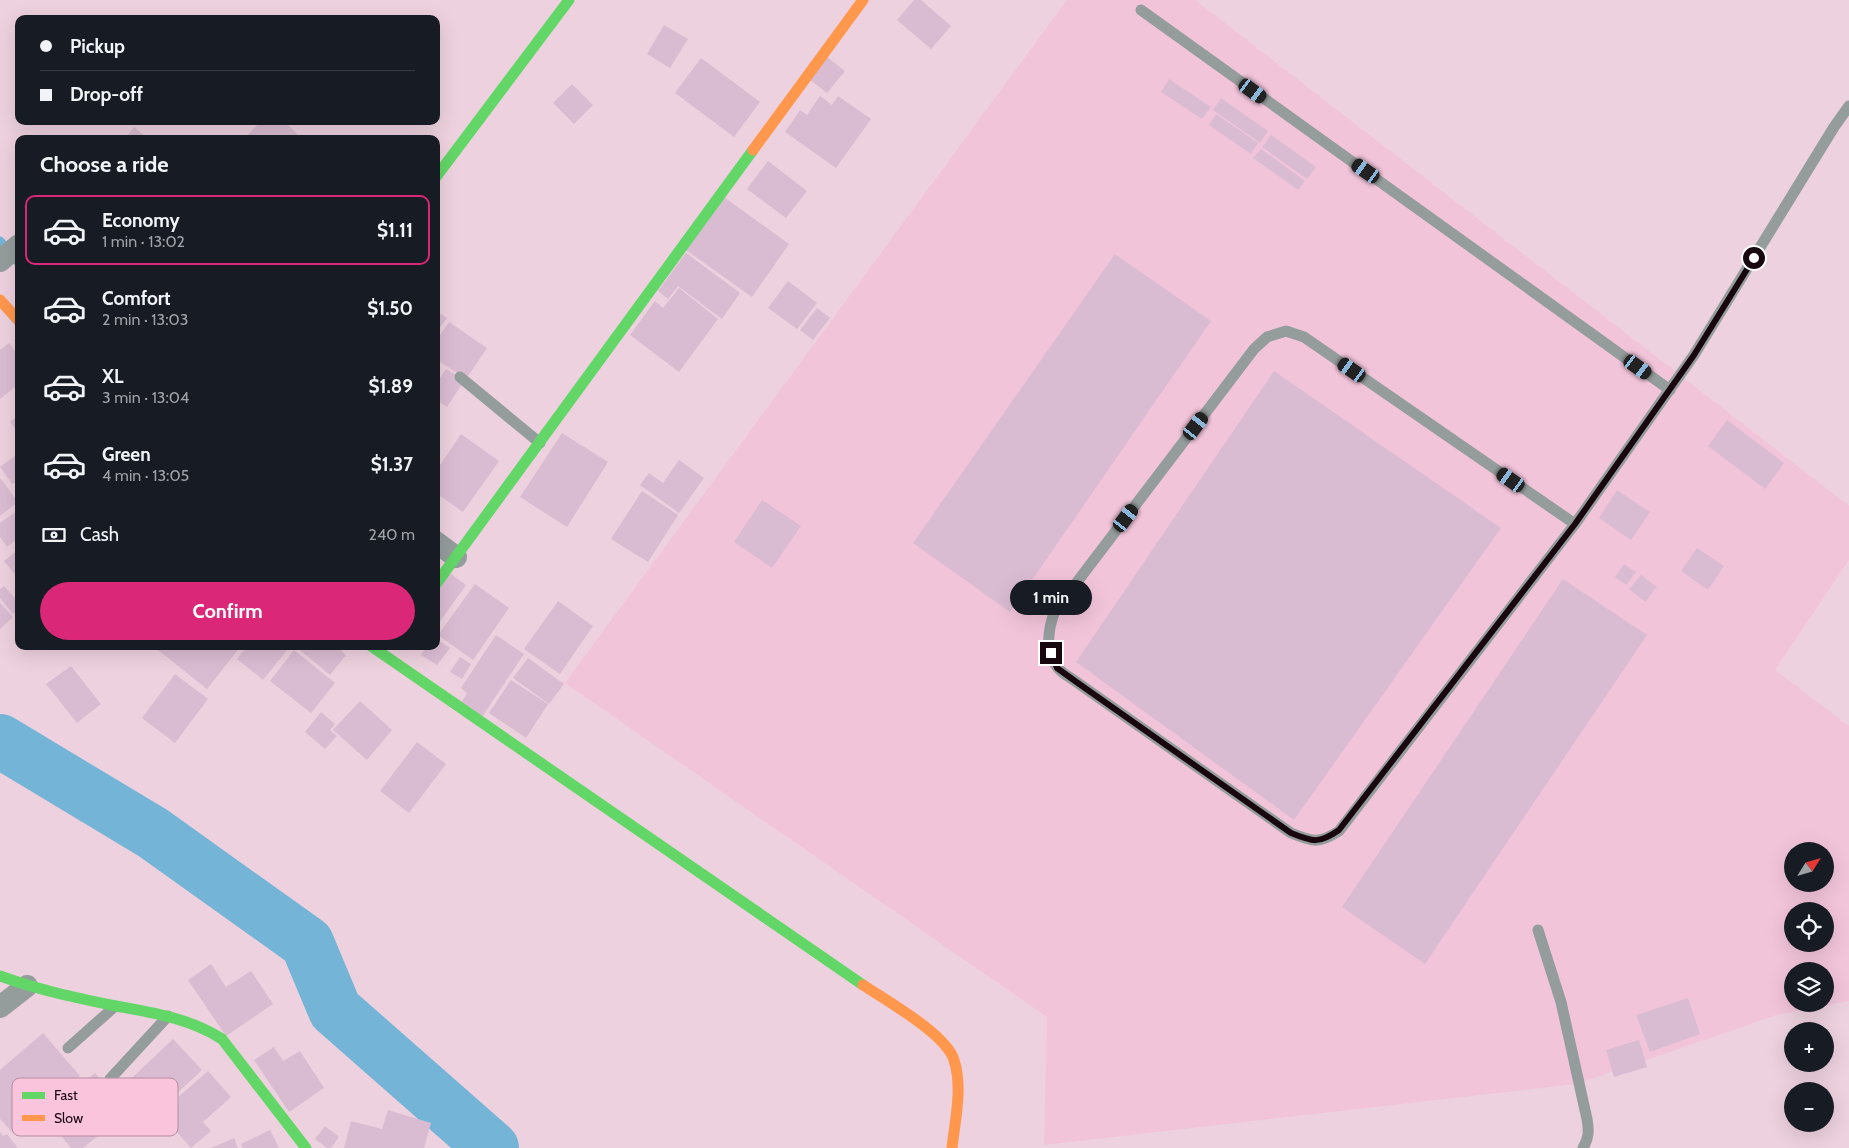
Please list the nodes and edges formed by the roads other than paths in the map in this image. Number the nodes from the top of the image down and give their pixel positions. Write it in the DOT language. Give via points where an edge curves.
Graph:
graph roads {
  1 [pos="569,0"];
  2 [pos="863,0"];
  3 [pos="1141,10"];
  4 [pos="1849,106"];
  5 [pos="440,172"];
  6 [pos="15,248"];
  7 [pos="0,261"];
  8 [pos="0,300"];
  9 [pos="15,317"];
  10 [pos="460,377"];
  11 [pos="1670,390"];
  12 [pos="540,443"];
  13 [pos="1575,524"];
  14 [pos="440,545"];
  15 [pos="456,557"];
  16 [pos="440,579"];
  17 [pos="383,650"];
  18 [pos="1538,930"];
  19 [pos="0,976"];
  20 [pos="27,986"];
  21 [pos="116,1005"];
  22 [pos="0,1007"];
  23 [pos="169,1015"];
  24 [pos="68,1048"];
  25 [pos="111,1078"];
  26 [pos="306,1148"];
  27 [pos="952,1148"];
  28 [pos="1583,1148"];
  1 -- 5 [label="street"];
  2 -- 12 [label="street"];
  3 -- 11 [label="lane"];
  4 -- 11 [label="lane"];
  6 -- 7 [label="street"];
  8 -- 9 [label="street"];
  10 -- 12 [label="lane"];
  11 -- 13 [label="lane"];
  12 -- 15 [label="street"];
  13 -- 13 [label="lane" via="1304,337 1286,331 1267,337 1254,349 1055,611 1048,635 1051,653 1057,668 1291,833 1307,840 1325,840 1339,830"];
  14 -- 15 [label="street"];
  15 -- 16 [label="street"];
  17 -- 27 [label="street" via="933,1033 949,1048 956,1066"];
  18 -- 28 [label="lane" via="1561,1002 1587,1119 1589,1132"];
  19 -- 20 [label="street"];
  20 -- 21 [label="street"];
  20 -- 22 [label="street"];
  21 -- 23 [label="street"];
  21 -- 24 [label="lane"];
  23 -- 25 [label="lane"];
  23 -- 26 [label="street" via="193,1022 222,1039"];
}
